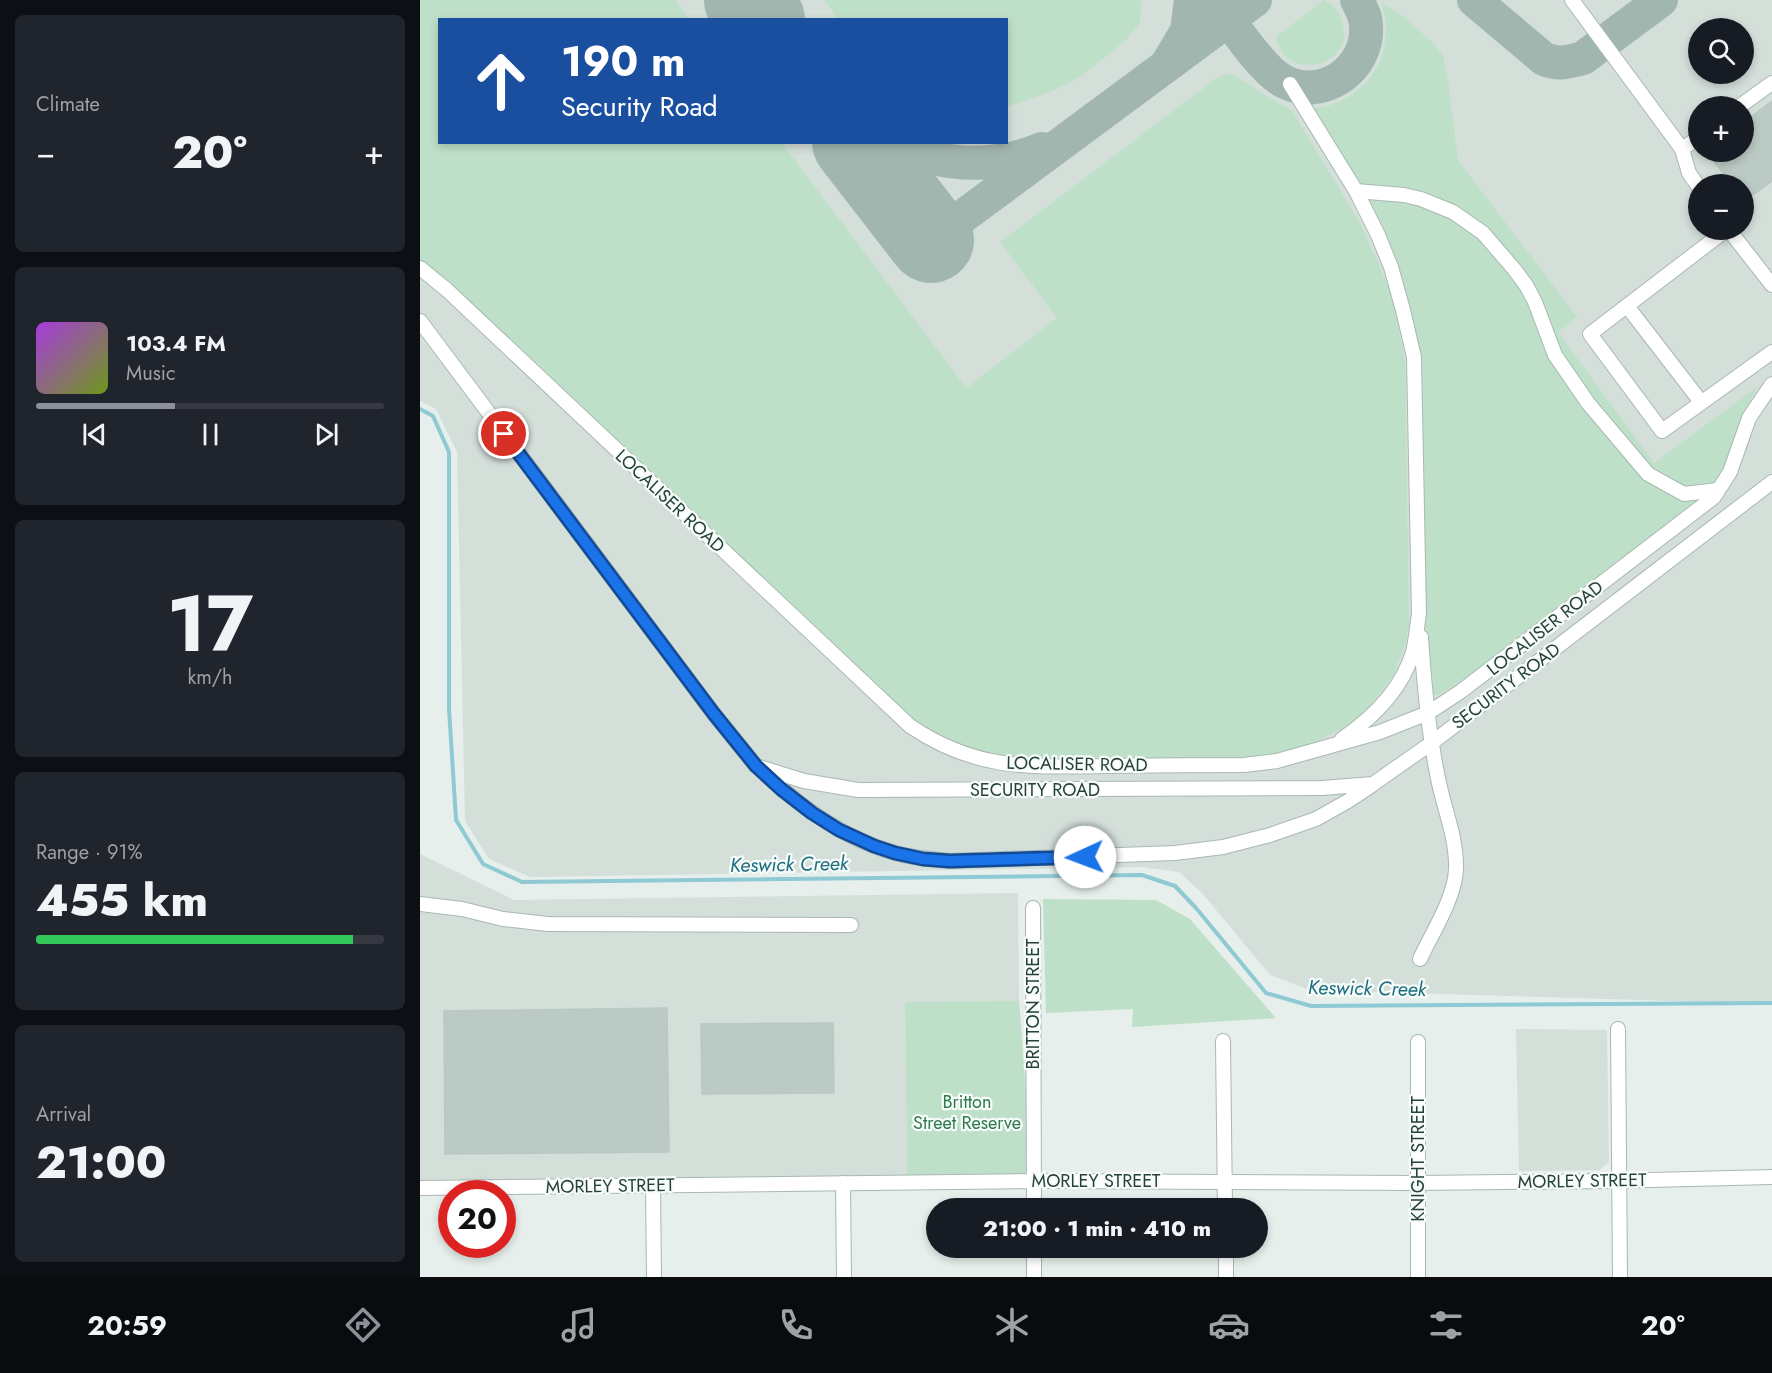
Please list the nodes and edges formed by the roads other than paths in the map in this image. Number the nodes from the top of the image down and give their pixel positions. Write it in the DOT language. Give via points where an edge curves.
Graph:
graph roads {
  1 [pos="1572,0"];
  2 [pos="1772,83"];
  3 [pos="1290,84"];
  4 [pos="1754,96"];
  5 [pos="1688,145"];
  6 [pos="1682,149"];
  7 [pos="1690,174"];
  8 [pos="1356,191"];
  9 [pos="1714,240"];
  10 [pos="1735,240"];
  11 [pos="420,268"];
  12 [pos="1772,285"];
  13 [pos="1627,306"];
  14 [pos="420,321"];
  15 [pos="1772,352"];
  16 [pos="1772,384"];
  17 [pos="1701,402"];
  18 [pos="1772,482"];
  19 [pos="1718,490"];
  20 [pos="1419,614"];
  21 [pos="1428,713"];
  22 [pos="1433,742"];
  23 [pos="1332,745"];
  24 [pos="756,766"];
  25 [pos="1372,784"];
  26 [pos="420,904"];
  27 [pos="1033,908"];
  28 [pos="851,925"];
  29 [pos="1420,959"];
  30 [pos="1618,1029"];
  31 [pos="1222,1041"];
  32 [pos="1418,1042"];
  33 [pos="1772,1177"];
  34 [pos="1225,1181"];
  35 [pos="1620,1181"];
  36 [pos="1033,1182"];
  37 [pos="843,1183"];
  38 [pos="1418,1183"];
  39 [pos="653,1185"];
  40 [pos="420,1188"];
  41 [pos="1034,1198"];
  42 [pos="1225,1198"];
  43 [pos="1034,1258"];
  44 [pos="1226,1258"];
  45 [pos="654,1277"];
  46 [pos="844,1277"];
  47 [pos="1034,1277"];
  48 [pos="1226,1277"];
  49 [pos="1418,1277"];
  50 [pos="1620,1277"];
  1 -- 6 [label="street"];
  2 -- 4 [label="street"];
  3 -- 8 [label="street"];
  5 -- 6 [label="street"];
  6 -- 7 [label="street"];
  8 -- 19 [label="street" via="1421,199 1453,212 1483,233 1526,285 1555,355 1588,404 1647,474 1684,494"];
  8 -- 20 [label="street" via="1391,267 1414,357"];
  9 -- 13 [label="street"];
  10 -- 12 [label="street"];
  11 -- 23 [label="street, LOCALISER ROAD" via="910,726 928,738 976,758 1039,766 1244,765 1277,761"];
  13 -- 17 [label="street"];
  13 -- 17 [label="street" via="1590,334 1662,431"];
  14 -- 24 [label="street"];
  15 -- 17 [label="street"];
  16 -- 19 [label="street, LOCALISER ROAD" via="1749,418 1730,472"];
  18 -- 22 [label="street, SECURITY ROAD"];
  19 -- 21 [label="street, LOCALISER ROAD" via="1714,497 1479,678"];
  20 -- 21 [label="street"];
  20 -- 23 [label="street" via="1414,649 1401,681 1373,716"];
  21 -- 22 [label="street"];
  21 -- 23 [label="street, LOCALISER ROAD"];
  22 -- 25 [label="street, SECURITY ROAD"];
  22 -- 29 [label="street" via="1456,870 1445,907"];
  24 -- 25 [label="street, SECURITY ROAD" via="832,787 885,791 1322,788"];
  24 -- 25 [label="street" via="812,813 839,830 895,853 950,861 1175,853 1223,847 1316,819"];
  26 -- 28 [label="street" via="548,924"];
  27 -- 36 [label="street, BRITTON STREET"];
  30 -- 35 [label="street"];
  31 -- 34 [label="street"];
  32 -- 38 [label="street, KNIGHT STREET"];
  33 -- 35 [label="street, MORLEY STREET"];
  34 -- 36 [label="street, MORLEY STREET"];
  34 -- 38 [label="street, MORLEY STREET"];
  34 -- 42 [label="street"];
  35 -- 38 [label="street, MORLEY STREET"];
  35 -- 50 [label="street"];
  36 -- 37 [label="street, MORLEY STREET"];
  36 -- 41 [label="street, BRITTON STREET"];
  37 -- 39 [label="street, MORLEY STREET"];
  37 -- 46 [label="street"];
  38 -- 49 [label="street, KNIGHT STREET"];
  39 -- 40 [label="street, MORLEY STREET"];
  39 -- 45 [label="street"];
  43 -- 47 [label="street"];
  44 -- 48 [label="street"];
}
